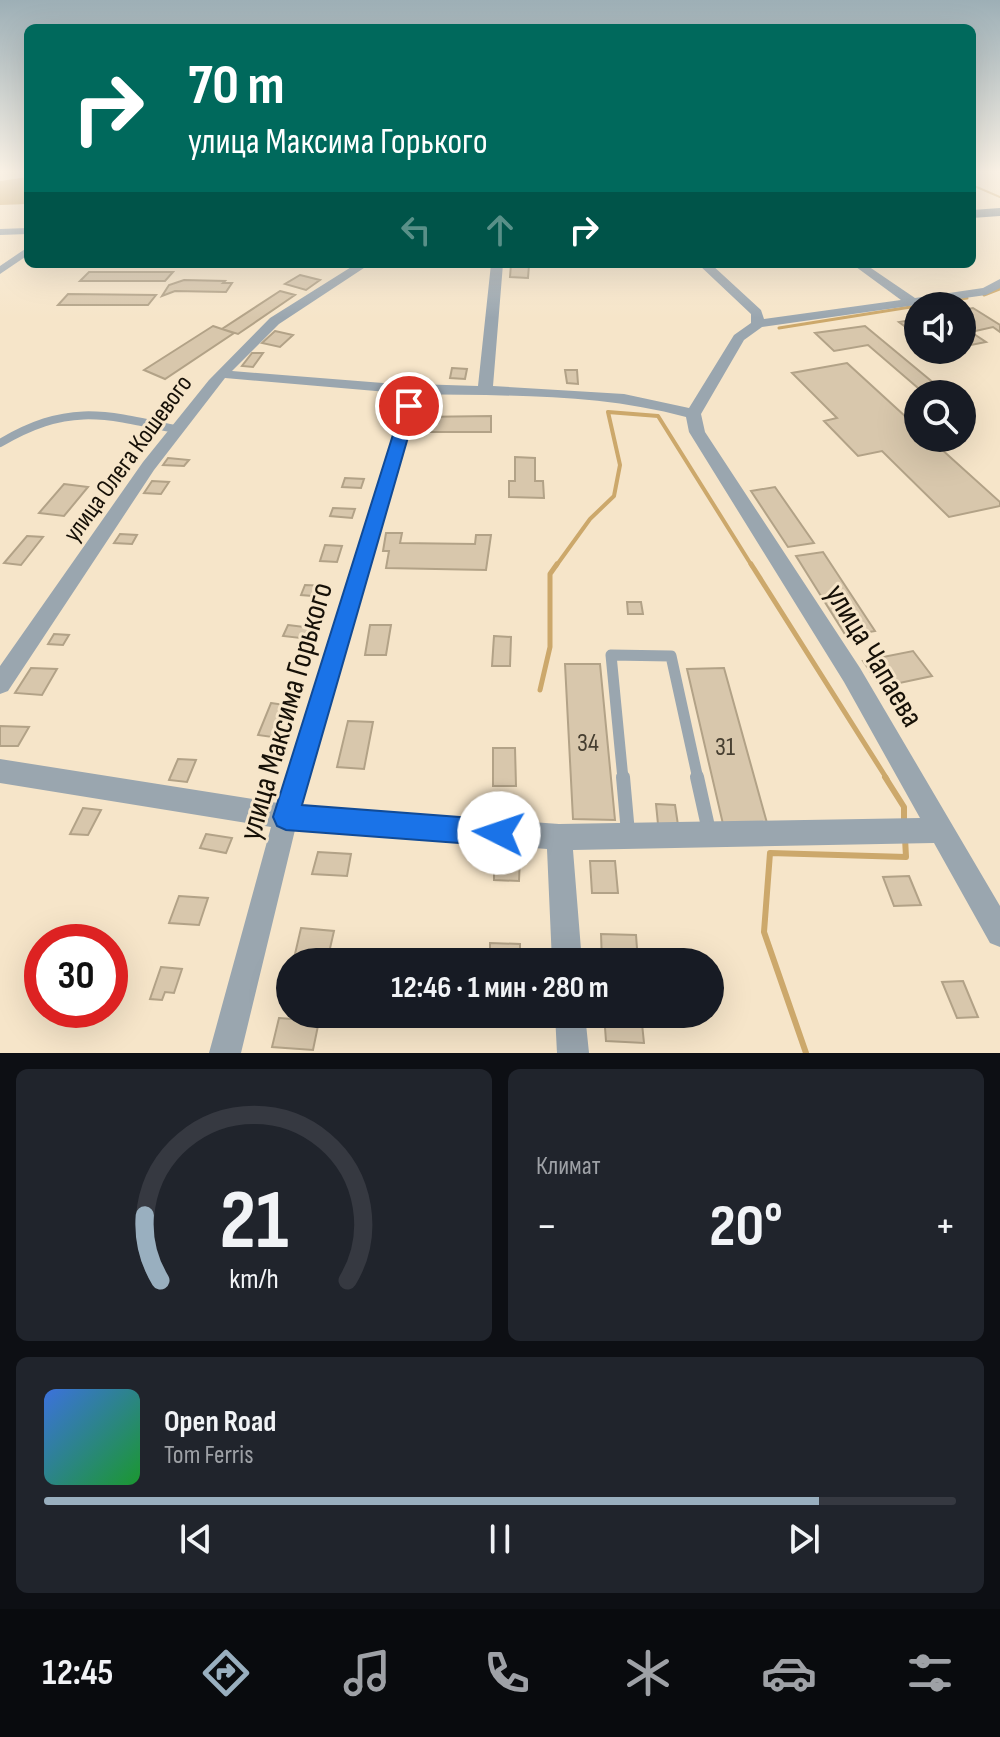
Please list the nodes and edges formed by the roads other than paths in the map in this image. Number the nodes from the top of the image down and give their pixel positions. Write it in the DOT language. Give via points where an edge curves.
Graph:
graph roads {
  1 [pos="24,231"];
  2 [pos="0,232"];
  3 [pos="24,253"];
  4 [pos="357,268"];
  5 [pos="497,268"];
  6 [pos="708,268"];
  7 [pos="864,268"];
  8 [pos="0,271"];
  9 [pos="1000,283"];
  10 [pos="976,293"];
  11 [pos="904,296"];
  12 [pos="904,303"];
  13 [pos="758,324"];
  14 [pos="223,374"];
  15 [pos="406,389"];
  16 [pos="485,390"];
  17 [pos="693,414"];
  18 [pos="174,429"];
  19 [pos="0,443"];
  20 [pos="0,684"];
  21 [pos="0,771"];
  22 [pos="286,817"];
  23 [pos="943,830"];
  24 [pos="710,835"];
  25 [pos="629,836"];
  26 [pos="559,837"];
  27 [pos="1000,933"];
  28 [pos="566,948"];
  29 [pos="571,1028"];
  30 [pos="225,1053"];
  31 [pos="573,1053"];
  1 -- 2 [label="street"];
  3 -- 8 [label="street"];
  4 -- 14 [label="street, улица Олега Кошевого" via="250,342"];
  5 -- 16 [label="street"];
  6 -- 13 [label="street" via="757,313"];
  7 -- 11 [label="street"];
  9 -- 10 [label="street"];
  12 -- 13 [label="street"];
  13 -- 17 [label="street" via="739,338"];
  14 -- 15 [label="street"];
  14 -- 18 [label="street, улица Олега Кошевого"];
  15 -- 16 [label="street"];
  15 -- 22 [label="street, улица Максима Горького" via="409,406"];
  16 -- 17 [label="street" via="625,399"];
  17 -- 23 [label="street, улица Чапаева" via="697,432 852,675"];
  18 -- 19 [label="lane" via="77,414 49,417"];
  18 -- 20 [label="street, улица Олега Кошевого"];
  21 -- 22 [label="street"];
  22 -- 26 [label="street"];
  22 -- 30 [label="street, улица Максима Горького"];
  23 -- 24 [label="street"];
  23 -- 27 [label="street, улица Чапаева"];
  24 -- 25 [label="street"];
  24 -- 25 [label="lane" via="671,656 611,655"];
  25 -- 26 [label="street"];
  26 -- 28 [label="street"];
  29 -- 31 [label="street"];
}
